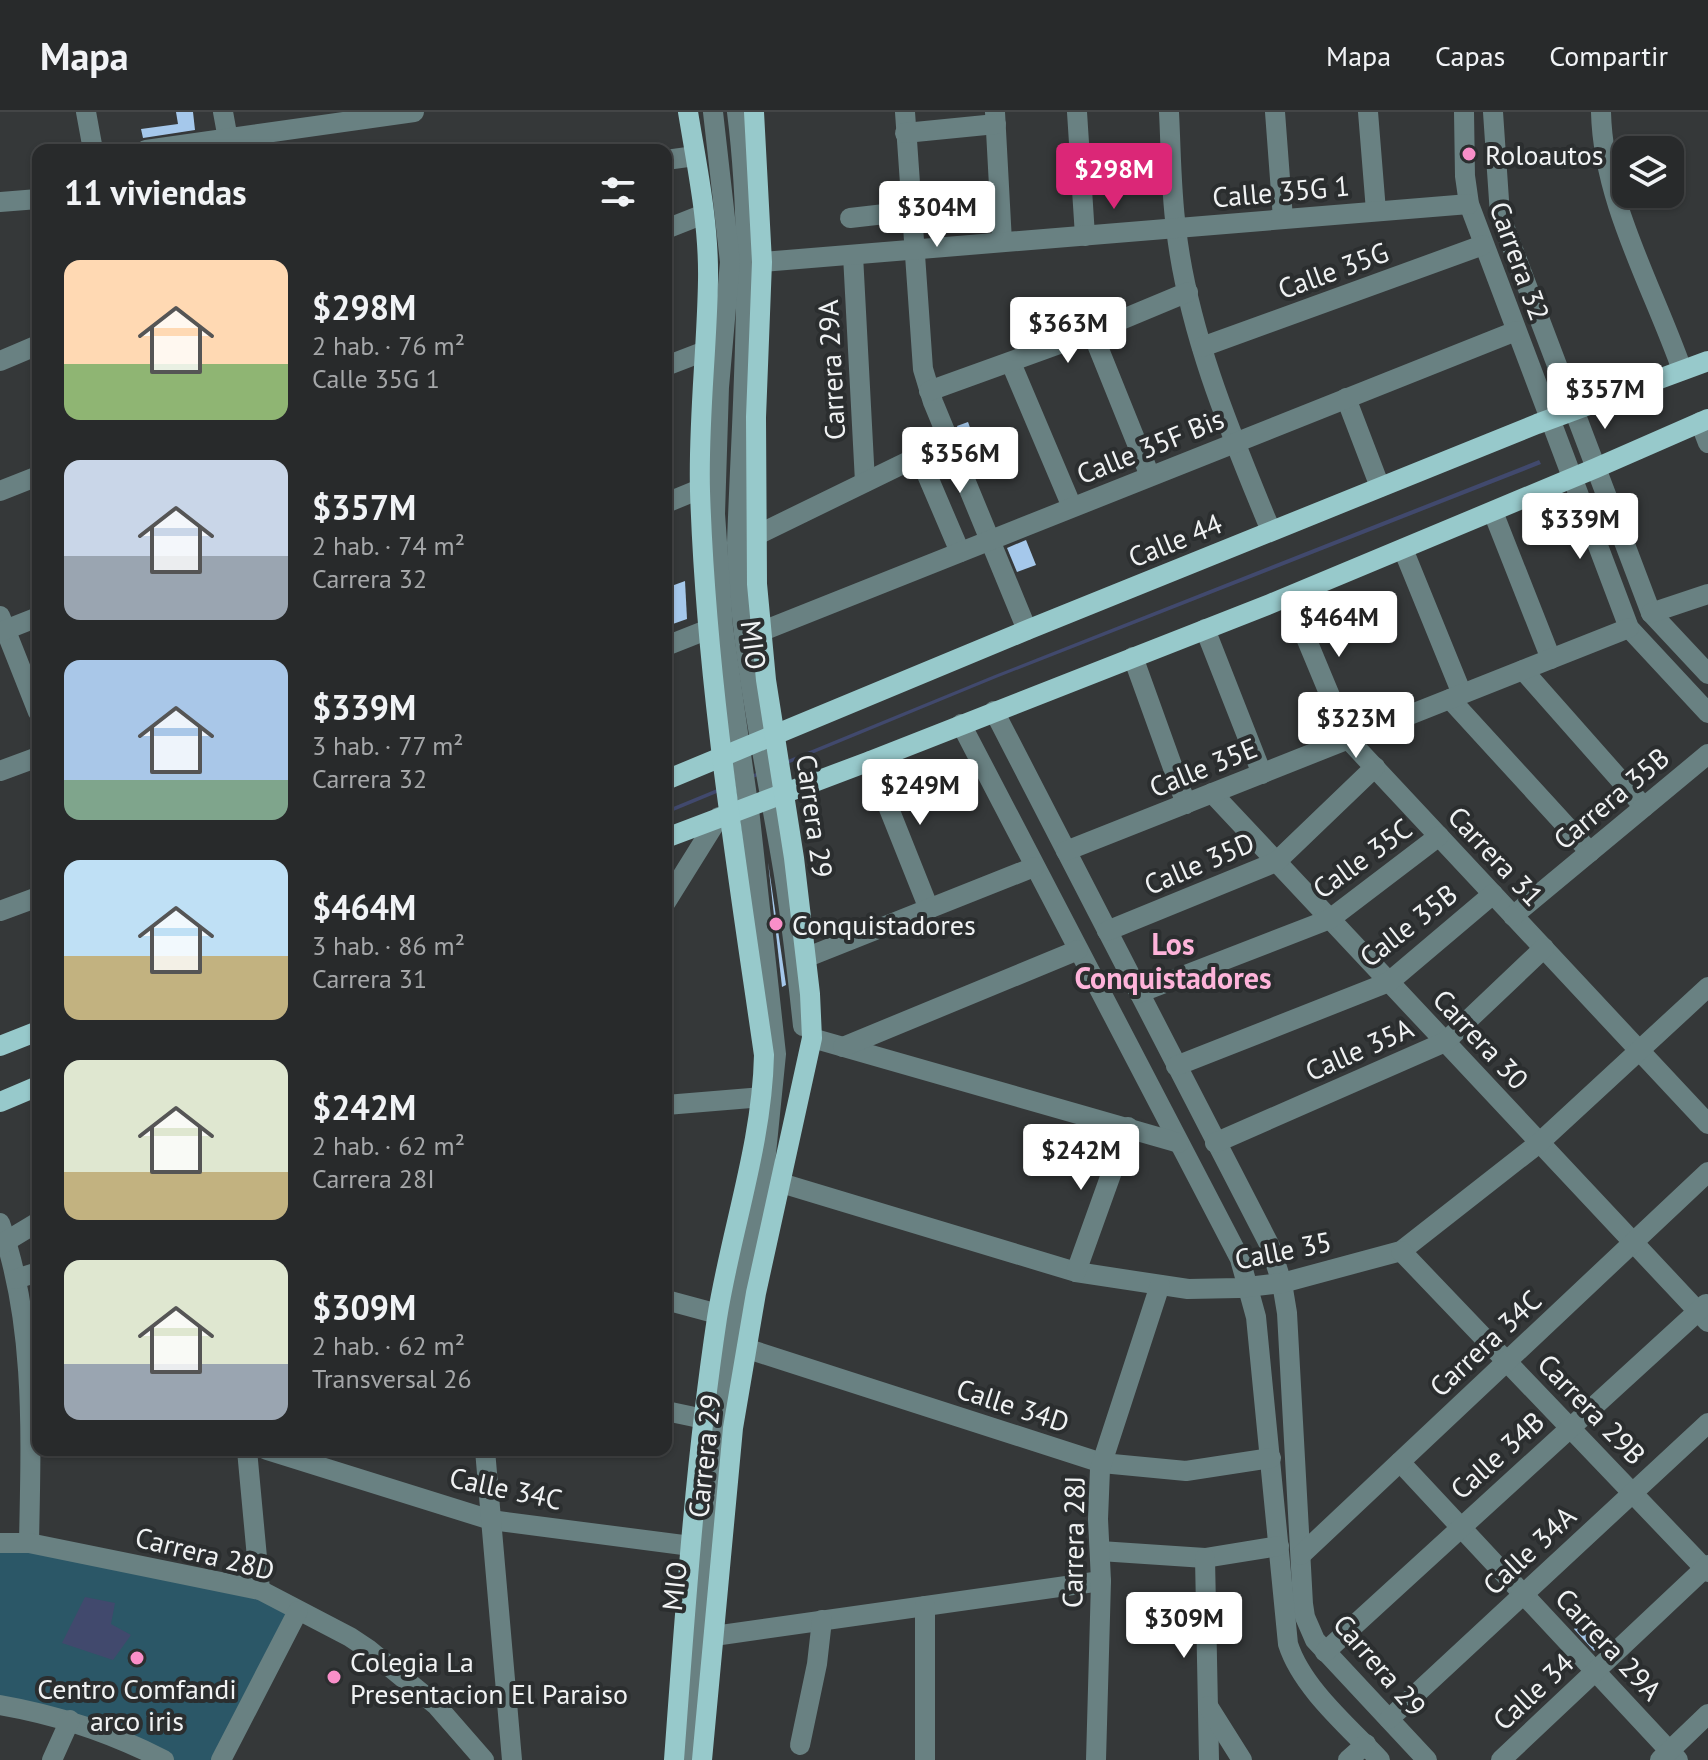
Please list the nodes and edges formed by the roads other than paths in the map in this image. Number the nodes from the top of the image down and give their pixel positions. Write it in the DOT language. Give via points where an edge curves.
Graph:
graph roads {
  1 [pos="86,112"];
  2 [pos="223,112"];
  3 [pos="414,112"];
  4 [pos="688,112"];
  5 [pos="713,112"];
  6 [pos="737,112"];
  7 [pos="754,112"];
  8 [pos="1077,112"];
  9 [pos="1169,112"];
  10 [pos="1275,112"];
  11 [pos="1368,112"];
  12 [pos="1464,112"];
  13 [pos="1493,112"];
  14 [pos="1601,112"];
  15 [pos="996,118"];
  16 [pos="905,122"];
  17 [pos="92,144"];
  18 [pos="229,144"];
  19 [pos="695,156"];
  20 [pos="672,159"];
  21 [pos="32,199"];
  22 [pos="0,202"];
  23 [pos="1469,204"];
  24 [pos="911,211"];
  25 [pos="1376,211"];
  26 [pos="704,214"];
  27 [pos="850,218"];
  28 [pos="1283,219"];
  29 [pos="672,227"];
  30 [pos="1176,228"];
  31 [pos="1085,236"];
  32 [pos="1002,242"];
  33 [pos="1483,245"];
  34 [pos="915,250"];
  35 [pos="853,255"];
  36 [pos="762,262"];
  37 [pos="1188,292"];
  38 [pos="1516,331"];
  39 [pos="1092,332"];
  40 [pos="1202,347"];
  41 [pos="32,348"];
  42 [pos="705,351"];
  43 [pos="0,361"];
  44 [pos="1708,361"];
  45 [pos="1011,363"];
  46 [pos="672,364"];
  47 [pos="1682,370"];
  48 [pos="931,397"];
  49 [pos="1346,398"];
  50 [pos="1574,410"];
  51 [pos="1549,419"];
  52 [pos="1704,420"];
  53 [pos="950,441"];
  54 [pos="1235,442"];
  55 [pos="1708,443"];
  56 [pos="921,455"];
  57 [pos="1596,468"];
  58 [pos="1150,476"];
  59 [pos="32,478"];
  60 [pos="1572,479"];
  61 [pos="865,482"];
  62 [pos="1380,487"];
  63 [pos="700,489"];
  64 [pos="0,491"];
  65 [pos="672,501"];
  66 [pos="1072,507"];
  67 [pos="1493,512"];
  68 [pos="1271,531"];
  69 [pos="755,536"];
  70 [pos="990,540"];
  71 [pos="1403,549"];
  72 [pos="960,552"];
  73 [pos="1708,594"];
  74 [pos="1289,597"];
  75 [pos="1651,613"];
  76 [pos="32,618"];
  77 [pos="2,626"];
  78 [pos="1629,628"];
  79 [pos="709,629"];
  80 [pos="1205,629"];
  81 [pos="1027,630"];
  82 [pos="760,632"];
  83 [pos="672,644"];
  84 [pos="1133,657"];
  85 [pos="1551,659"];
  86 [pos="1523,670"];
  87 [pos="1708,674"];
  88 [pos="1456,697"];
  89 [pos="32,698"];
  90 [pos="994,711"];
  91 [pos="1708,713"];
  92 [pos="961,724"];
  93 [pos="1348,739"];
  94 [pos="768,741"];
  95 [pos="1011,743"];
  96 [pos="1708,754"];
  97 [pos="731,757"];
  98 [pos="978,757"];
  99 [pos="32,759"];
  100 [pos="870,761"];
  101 [pos="1375,767"];
  102 [pos="0,771"];
  103 [pos="1262,774"];
  104 [pos="672,778"];
  105 [pos="1212,793"];
  106 [pos="777,794"];
  107 [pos="1186,804"];
  108 [pos="1644,807"];
  109 [pos="734,809"];
  110 [pos="672,835"];
  111 [pos="1439,836"];
  112 [pos="1066,851"];
  113 [pos="1590,852"];
  114 [pos="1276,862"];
  115 [pos="1034,867"];
  116 [pos="672,894"];
  117 [pos="1493,894"];
  118 [pos="32,899"];
  119 [pos="929,909"];
  120 [pos="0,911"];
  121 [pos="1513,916"];
  122 [pos="1330,919"];
  123 [pos="1107,931"];
  124 [pos="1544,948"];
  125 [pos="1078,950"];
  126 [pos="805,958"];
  127 [pos="1389,982"];
  128 [pos="1708,987"];
  129 [pos="1139,993"];
  130 [pos="32,1033"];
  131 [pos="812,1038"];
  132 [pos="1445,1042"];
  133 [pos="0,1046"];
  134 [pos="843,1047"];
  135 [pos="1639,1050"];
  136 [pos="1176,1066"];
  137 [pos="32,1089"];
  138 [pos="763,1097"];
  139 [pos="0,1102"];
  140 [pos="672,1105"];
  141 [pos="1708,1124"];
  142 [pos="1128,1127"];
  143 [pos="1179,1143"];
  144 [pos="1215,1143"];
  145 [pos="1539,1143"];
  146 [pos="1708,1172"];
  147 [pos="772,1183"];
  148 [pos="32,1224"];
  149 [pos="2,1237"];
  150 [pos="1633,1243"];
  151 [pos="1270,1246"];
  152 [pos="1401,1251"];
  153 [pos="1240,1259"];
  154 [pos="1076,1272"];
  155 [pos="32,1274"];
  156 [pos="16,1279"];
  157 [pos="1282,1283"];
  158 [pos="1160,1285"];
  159 [pos="1248,1288"];
  160 [pos="672,1302"];
  161 [pos="1705,1312"];
  162 [pos="1287,1313"];
  163 [pos="718,1314"];
  164 [pos="1256,1317"];
  165 [pos="745,1348"];
  166 [pos="1507,1361"];
  167 [pos="32,1387"];
  168 [pos="672,1412"];
  169 [pos="704,1419"];
  170 [pos="1708,1423"];
  171 [pos="1570,1427"];
  172 [pos="33,1456"];
  173 [pos="248,1456"];
  174 [pos="286,1456"];
  175 [pos="486,1456"];
  176 [pos="1271,1458"];
  177 [pos="1400,1462"];
  178 [pos="1102,1463"];
  179 [pos="1632,1493"];
  180 [pos="491,1520"];
  181 [pos="1460,1526"];
  182 [pos="0,1543"];
  183 [pos="29,1543"];
  184 [pos="691,1546"];
  185 [pos="1279,1546"];
  186 [pos="1100,1551"];
  187 [pos="1301,1555"];
  188 [pos="1205,1558"];
  189 [pos="1707,1568"];
  190 [pos="1101,1581"];
  191 [pos="260,1590"];
  192 [pos="1523,1593"];
  193 [pos="925,1606"];
  194 [pos="298,1611"];
  195 [pos="822,1620"];
  196 [pos="714,1636"];
  197 [pos="1325,1652"];
  198 [pos="1595,1671"];
  199 [pos="1206,1704"];
  200 [pos="0,1705"];
  201 [pos="1708,1714"];
  202 [pos="1389,1719"];
  203 [pos="70,1720"];
  204 [pos="1366,1744"];
  205 [pos="800,1745"];
  206 [pos="1669,1757"];
  207 [pos="52,1760"];
  208 [pos="164,1760"];
  209 [pos="221,1760"];
  210 [pos="484,1760"];
  211 [pos="512,1760"];
  212 [pos="674,1760"];
  213 [pos="688,1760"];
  214 [pos="702,1760"];
  215 [pos="925,1760"];
  216 [pos="1096,1760"];
  217 [pos="1209,1760"];
  218 [pos="1242,1760"];
  219 [pos="1348,1760"];
  220 [pos="1380,1760"];
  221 [pos="1427,1760"];
  222 [pos="1501,1760"];
  1 -- 17 [label="street"];
  2 -- 18 [label="street"];
  3 -- 18 [label="street"];
  4 -- 19 [label="main road, Carrera 29"];
  5 -- 97 [label="street, MIO" via="730,262 715,514"];
  6 -- 94 [label="street, MIO" via="747,261 738,589 743,638"];
  7 -- 36 [label="main road, Carrera 29"];
  8 -- 31 [label="street"];
  9 -- 30 [label="street"];
  10 -- 28 [label="street"];
  11 -- 25 [label="street"];
  12 -- 23 [label="street, Carrera 32"];
  13 -- 50 [label="street, Carrera 32" via="1500,215"];
  14 -- 47 [label="street" via="1617,200"];
  15 -- 16 [label="street"];
  15 -- 32 [label="street"];
  16 -- 24 [label="street"];
  19 -- 20 [label="street"];
  19 -- 26 [label="main road, Carrera 29"];
  21 -- 22 [label="street"];
  23 -- 25 [label="street, Calle 35G 1"];
  23 -- 33 [label="street, Carrera 32"];
  24 -- 27 [label="street"];
  24 -- 34 [label="street"];
  25 -- 28 [label="street, Calle 35G 1"];
  26 -- 29 [label="street"];
  26 -- 42 [label="main road, Carrera 29"];
  28 -- 30 [label="street, Calle 35G 1"];
  30 -- 31 [label="street, Calle 35G 1"];
  30 -- 37 [label="street"];
  31 -- 32 [label="street, Calle 35G 1"];
  32 -- 34 [label="street, Calle 35G 1"];
  33 -- 38 [label="street, Carrera 32"];
  33 -- 40 [label="street, Calle 35G"];
  34 -- 35 [label="street, Calle 35G 1"];
  34 -- 48 [label="street" via="923,369"];
  35 -- 36 [label="street, Calle 35G 1"];
  35 -- 61 [label="street, Carrera 29A"];
  36 -- 69 [label="main road, Carrera 29"];
  37 -- 39 [label="street"];
  37 -- 40 [label="street"];
  38 -- 49 [label="street, Calle 35F Bis"];
  38 -- 51 [label="street, Carrera 32"];
  39 -- 45 [label="street"];
  39 -- 58 [label="street"];
  40 -- 54 [label="street"];
  41 -- 43 [label="street"];
  42 -- 46 [label="street"];
  42 -- 63 [label="main road, Carrera 29"];
  44 -- 47 [label="main road, Calle 44"];
  45 -- 48 [label="street"];
  45 -- 66 [label="street"];
  47 -- 50 [label="main road, Calle 44"];
  48 -- 53 [label="street"];
  48 -- 56 [label="street"];
  49 -- 54 [label="street, Calle 35F Bis"];
  49 -- 62 [label="street"];
  50 -- 51 [label="main road, Calle 44"];
  50 -- 57 [label="street, Carrera 32"];
  51 -- 60 [label="street, Carrera 32"];
  51 -- 62 [label="main road, Calle 44"];
  52 -- 55 [label="street"];
  52 -- 57 [label="main road"];
  53 -- 56 [label="street"];
  53 -- 70 [label="street"];
  54 -- 58 [label="street, Calle 35F Bis"];
  54 -- 68 [label="street"];
  56 -- 61 [label="street"];
  56 -- 72 [label="street"];
  57 -- 60 [label="main road"];
  57 -- 75 [label="street, Carrera 32"];
  58 -- 66 [label="street, Calle 35F Bis"];
  59 -- 64 [label="street"];
  60 -- 67 [label="main road"];
  60 -- 78 [label="street, Carrera 32"];
  61 -- 69 [label="street"];
  62 -- 68 [label="main road, Calle 44"];
  63 -- 65 [label="street"];
  63 -- 79 [label="main road, Carrera 29"];
  66 -- 70 [label="street, Calle 35F Bis"];
  67 -- 71 [label="main road"];
  67 -- 85 [label="street"];
  68 -- 81 [label="main road, Calle 44"];
  69 -- 82 [label="main road, Carrera 29"];
  70 -- 72 [label="street, Calle 35F Bis"];
  70 -- 81 [label="street"];
  71 -- 74 [label="main road"];
  71 -- 88 [label="street"];
  72 -- 82 [label="street, Calle 35F Bis"];
  73 -- 75 [label="street"];
  74 -- 80 [label="main road"];
  74 -- 93 [label="street, Carrera 31"];
  75 -- 87 [label="street, Carrera 32"];
  76 -- 77 [label="street"];
  77 -- 89 [label="street"];
  78 -- 85 [label="street, Calle 35E"];
  78 -- 91 [label="street, Carrera 32"];
  79 -- 83 [label="street"];
  79 -- 97 [label="main road, Carrera 29"];
  80 -- 84 [label="main road"];
  80 -- 103 [label="street"];
  81 -- 94 [label="main road, Calle 44"];
  82 -- 94 [label="main road, Carrera 29"];
  84 -- 90 [label="main road"];
  84 -- 107 [label="street"];
  85 -- 86 [label="street, Calle 35E"];
  86 -- 88 [label="street, Calle 35E"];
  86 -- 108 [label="street"];
  88 -- 93 [label="street, Calle 35E"];
  88 -- 113 [label="street"];
  90 -- 92 [label="main road"];
  90 -- 95 [label="street, Carrera 29"];
  92 -- 98 [label="street, Carrera 29"];
  92 -- 100 [label="main road"];
  93 -- 101 [label="street, Carrera 31"];
  93 -- 103 [label="street, Calle 35E"];
  94 -- 97 [label="main road, Calle 44"];
  94 -- 106 [label="main road, Carrera 29"];
  95 -- 98 [label="street" via="991,742"];
  95 -- 112 [label="street, Carrera 29"];
  96 -- 108 [label="street, Carrera 35B"];
  97 -- 104 [label="main road, Calle 44"];
  97 -- 109 [label="main road, Carrera 29"];
  98 -- 115 [label="street, Carrera 29"];
  99 -- 102 [label="street"];
  100 -- 106 [label="main road"];
  100 -- 119 [label="street"];
  101 -- 111 [label="street, Carrera 31"];
  101 -- 114 [label="street, Calle 35D"];
  103 -- 105 [label="street, Calle 35E"];
  105 -- 107 [label="street, Calle 35E"];
  105 -- 114 [label="street, Carrera 30"];
  106 -- 109 [label="main road"];
  106 -- 126 [label="main road, Carrera 29"];
  106 -- 147 [label="street, MIO" via="803,1030"];
  107 -- 112 [label="street, Calle 35E"];
  108 -- 113 [label="street, Carrera 35B"];
  109 -- 110 [label="main road"];
  109 -- 116 [label="street"];
  109 -- 138 [label="main road, Carrera 29" via="764,1055"];
  109 -- 147 [label="street, MIO" via="771,989 776,1054"];
  111 -- 117 [label="street, Carrera 31"];
  111 -- 122 [label="street, Calle 35C"];
  112 -- 123 [label="street, Carrera 29"];
  113 -- 121 [label="street, Carrera 35B"];
  114 -- 122 [label="street, Carrera 30"];
  114 -- 123 [label="street, Calle 35D"];
  115 -- 119 [label="street"];
  115 -- 125 [label="street, Carrera 29"];
  117 -- 121 [label="street, Carrera 31"];
  117 -- 127 [label="street, Calle 35B"];
  118 -- 120 [label="street"];
  119 -- 126 [label="street"];
  121 -- 124 [label="street, Carrera 31"];
  122 -- 127 [label="street, Carrera 30"];
  122 -- 129 [label="street, Calle 35C"];
  123 -- 129 [label="street, Carrera 29"];
  124 -- 132 [label="street, Calle 35A"];
  124 -- 135 [label="street, Carrera 31"];
  125 -- 134 [label="street"];
  125 -- 143 [label="street, Carrera 29"];
  126 -- 131 [label="main road, Carrera 29"];
  127 -- 132 [label="street, Carrera 30"];
  127 -- 136 [label="street, Calle 35B"];
  128 -- 135 [label="street, Calle 35"];
  129 -- 136 [label="street, Carrera 29"];
  130 -- 133 [label="main road"];
  131 -- 134 [label="street"];
  131 -- 147 [label="main road, Carrera 29"];
  132 -- 144 [label="street, Calle 35A"];
  132 -- 145 [label="street, Carrera 30"];
  134 -- 142 [label="street"];
  135 -- 141 [label="street, Carrera 31"];
  135 -- 145 [label="street, Calle 35"];
  136 -- 144 [label="street, Carrera 29"];
  137 -- 139 [label="main road"];
  138 -- 140 [label="street"];
  138 -- 163 [label="main road, Carrera 29"];
  142 -- 143 [label="street"];
  142 -- 154 [label="street"];
  143 -- 153 [label="street, Carrera 29"];
  144 -- 151 [label="street, Carrera 29"];
  145 -- 150 [label="street, Carrera 30"];
  145 -- 152 [label="street, Calle 35"];
  146 -- 150 [label="street, Carrera 34C"];
  147 -- 154 [label="street, Calle 35"];
  147 -- 165 [label="main road, Carrera 29"];
  147 -- 213 [label="street, MIO" via="730,1338 720,1400"];
  148 -- 149 [label="street"];
  149 -- 156 [label="street"];
  150 -- 161 [label="street, Carrera 30"];
  150 -- 166 [label="street, Carrera 34C"];
  151 -- 153 [label="street" via="1268,1258 1258,1266"];
  151 -- 157 [label="street, Carrera 29"];
  152 -- 157 [label="street, Calle 35"];
  152 -- 166 [label="street, Carrera 29B"];
  153 -- 159 [label="street, Carrera 29"];
  154 -- 158 [label="street, Calle 35"];
  155 -- 156 [label="street"];
  156 -- 167 [label="street"];
  157 -- 159 [label="street, Calle 35"];
  157 -- 162 [label="street, Carrera 29"];
  158 -- 159 [label="street, Calle 35"];
  158 -- 178 [label="street, Carrera 28J"];
  159 -- 164 [label="street, Carrera 29"];
  160 -- 163 [label="street"];
  161 -- 171 [label="street, Calle 34B"];
  162 -- 164 [label="street" via="1273,1300 1260,1305"];
  162 -- 187 [label="street, Carrera 29"];
  163 -- 169 [label="main road, Carrera 29"];
  164 -- 176 [label="street, Carrera 29"];
  165 -- 178 [label="street, Calle 34D"];
  165 -- 196 [label="main road, Carrera 29"];
  166 -- 171 [label="street, Carrera 29B"];
  166 -- 177 [label="street, Carrera 34C"];
  168 -- 169 [label="street"];
  169 -- 184 [label="main road, Carrera 29"];
  170 -- 179 [label="street, Calle 34A"];
  171 -- 179 [label="street, Carrera 29B"];
  171 -- 181 [label="street, Calle 34B"];
  172 -- 183 [label="street"];
  173 -- 191 [label="street"];
  174 -- 180 [label="street, Calle 34C"];
  175 -- 180 [label="street"];
  176 -- 178 [label="street, Calle 34D" via="1186,1471"];
  176 -- 185 [label="street, Carrera 29"];
  177 -- 181 [label="street, Carrera 29A"];
  177 -- 187 [label="street, Carrera 34C"];
  178 -- 186 [label="street, Carrera 28J"];
  179 -- 189 [label="street, Carrera 29B"];
  179 -- 192 [label="street, Calle 34A"];
  180 -- 184 [label="street, Calle 34C"];
  180 -- 211 [label="street"];
  181 -- 192 [label="street, Carrera 29A"];
  181 -- 197 [label="street, Calle 34B"];
  182 -- 183 [label="street, Carrera 28D"];
  183 -- 191 [label="street, Carrera 28D"];
  184 -- 212 [label="main road, Carrera 29"];
  185 -- 188 [label="street"];
  185 -- 204 [label="street, Carrera 29" via="1294,1661"];
  186 -- 188 [label="street"];
  186 -- 190 [label="street, Carrera 28J"];
  187 -- 197 [label="street, Carrera 29" via="1305,1617"];
  188 -- 199 [label="street"];
  189 -- 198 [label="street, Calle 34"];
  190 -- 193 [label="street"];
  190 -- 216 [label="street, Carrera 28J"];
  191 -- 194 [label="street, Carrera 28D"];
  192 -- 198 [label="street, Carrera 29A"];
  192 -- 202 [label="street, Calle 34A"];
  193 -- 195 [label="street"];
  193 -- 215 [label="street"];
  194 -- 209 [label="street"];
  194 -- 210 [label="street, Carrera 28D" via="350,1637 388,1665 436,1705"];
  195 -- 196 [label="street"];
  195 -- 205 [label="street"];
  196 -- 214 [label="main road, Carrera 29"];
  197 -- 202 [label="street, Carrera 29"];
  198 -- 206 [label="street, Carrera 29A"];
  198 -- 222 [label="street, Calle 34"];
  199 -- 217 [label="street"];
  199 -- 218 [label="street"];
  200 -- 203 [label="street"];
  201 -- 206 [label="street"];
  202 -- 221 [label="street, Carrera 29"];
  203 -- 207 [label="street"];
  203 -- 208 [label="street"];
  204 -- 219 [label="street"];
  204 -- 220 [label="street, Carrera 29"];
}
